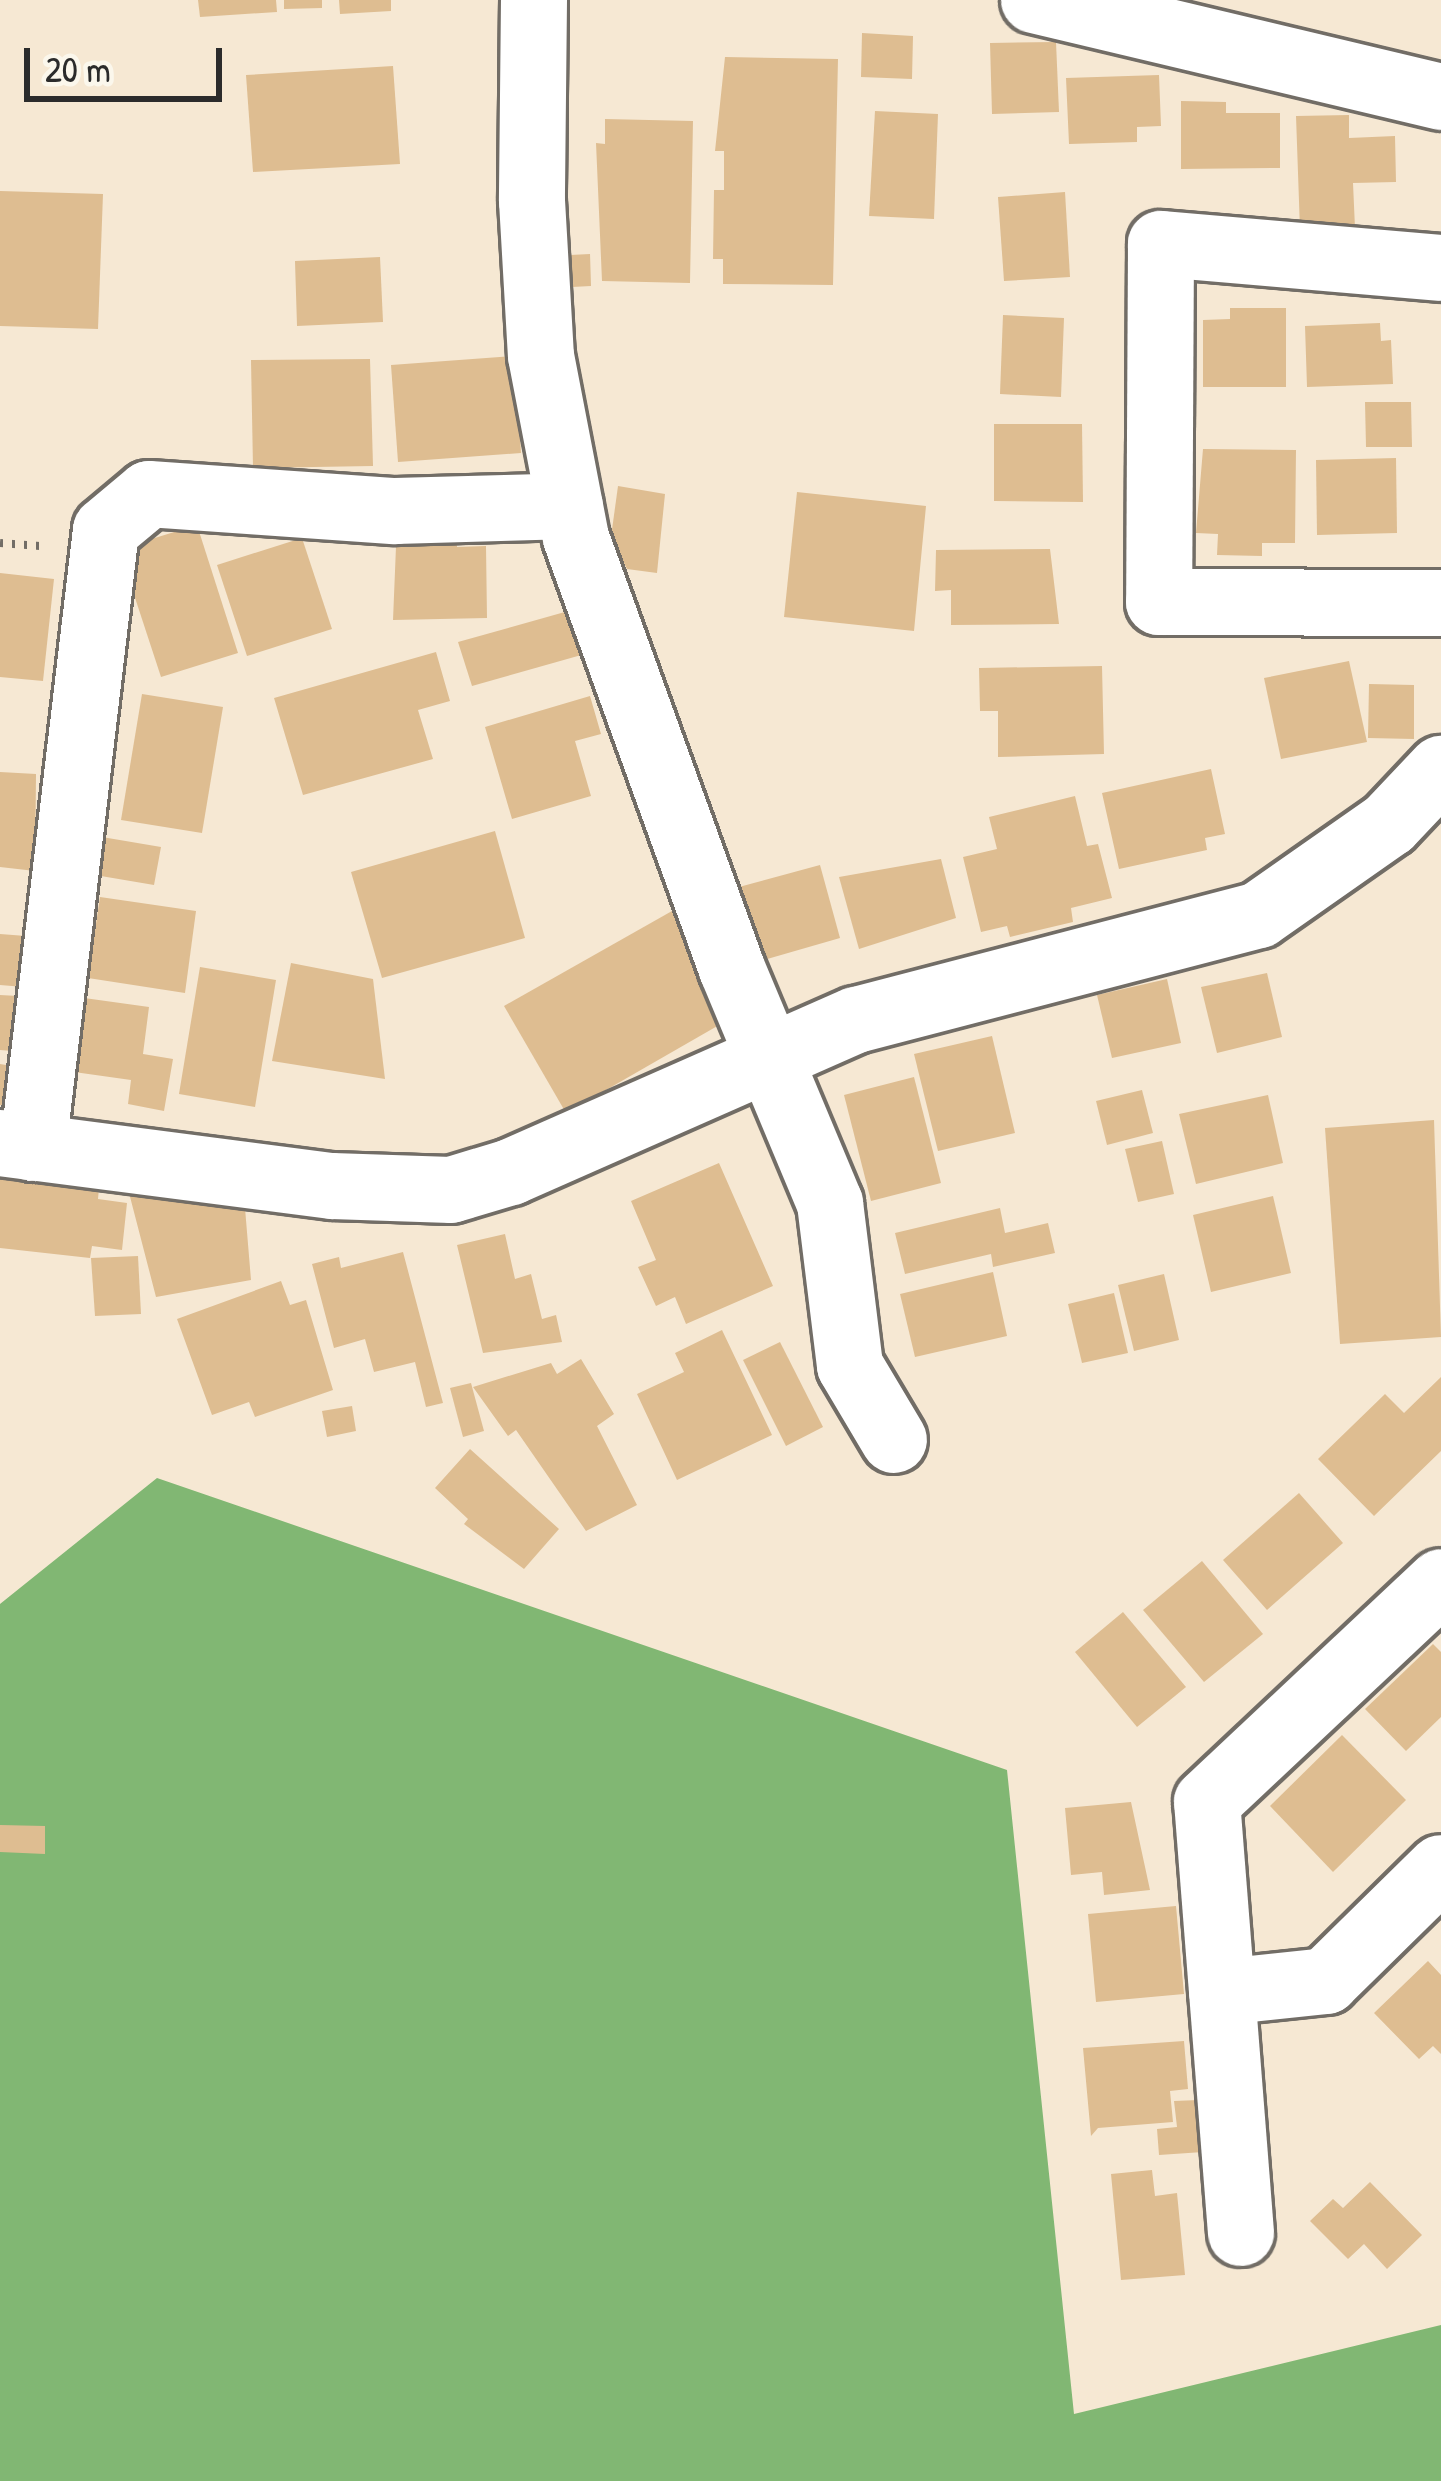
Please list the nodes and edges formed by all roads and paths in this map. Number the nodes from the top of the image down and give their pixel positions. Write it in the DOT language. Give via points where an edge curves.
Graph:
graph roads {
  1 [pos="534,0"];
  2 [pos="1034,0"];
  3 [pos="1441,97"];
  4 [pos="1441,268"];
  5 [pos="570,506"];
  6 [pos="1441,603"];
  7 [pos="1441,769"];
  8 [pos="773,1057"];
  9 [pos="17,1146"];
  10 [pos="894,1440"];
  11 [pos="1441,1582"];
  12 [pos="1441,1868"];
  13 [pos="1222,1992"];
  14 [pos="1240,2233"];
  1 -- 5 [label="street" via="532,201 542,356"];
  2 -- 3 [label="street"];
  4 -- 6 [label="street" via="1161,244 1159,578 1159,602"];
  5 -- 8 [label="street" via="731,969"];
  5 -- 9 [label="street" via="395,511 242,494 149,494 106,530"];
  7 -- 8 [label="street" via="1390,824 1258,915 856,1020"];
  8 -- 9 [label="street" via="511,1172 414,1195"];
  8 -- 10 [label="street" via="830,1203 850,1366"];
  11 -- 13 [label="street" via="1207,1802"];
  12 -- 13 [label="street" via="1326,1981"];
  13 -- 14 [label="street"];
}
